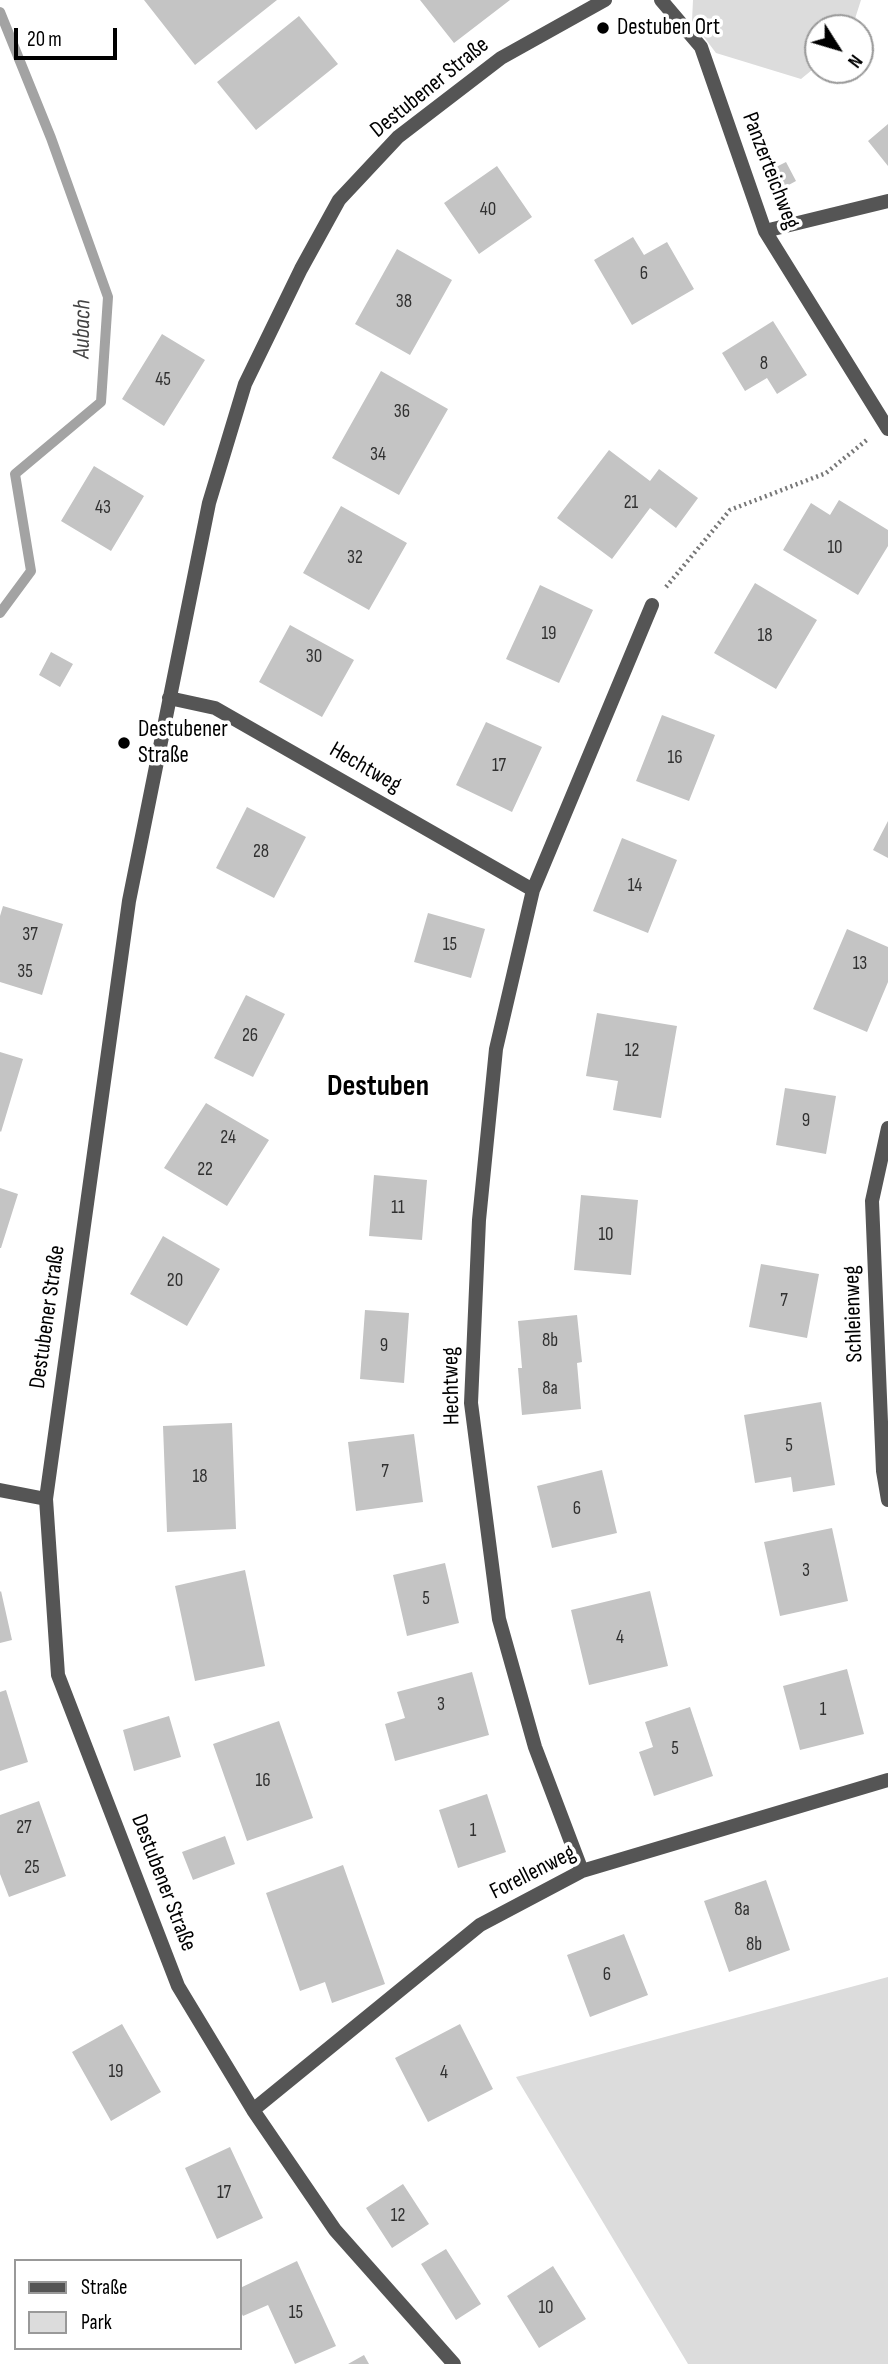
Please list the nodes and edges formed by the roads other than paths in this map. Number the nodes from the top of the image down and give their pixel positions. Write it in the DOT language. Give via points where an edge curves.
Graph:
graph roads {
  1 [pos="605,0"];
  2 [pos="661,0"];
  3 [pos="888,201"];
  4 [pos="765,231"];
  5 [pos="886,427"];
  6 [pos="652,605"];
  7 [pos="169,698"];
  8 [pos="533,890"];
  9 [pos="888,1128"];
  10 [pos="0,1490"];
  11 [pos="46,1499"];
  12 [pos="888,1500"];
  13 [pos="888,1780"];
  14 [pos="582,1871"];
  15 [pos="253,2110"];
  16 [pos="454,2364"];
  1 -- 7 [label="street, Destubener Straße" via="500,58 398,137 340,201 245,384 209,503"];
  2 -- 4 [label="street, Panzerteichweg" via="701,47"];
  3 -- 4 [label="street"];
  4 -- 5 [label="street, Panzerteichweg"];
  6 -- 8 [label="street, Hechtweg"];
  7 -- 8 [label="street, Hechtweg" via="215,708"];
  7 -- 11 [label="street, Destubener Straße" via="129,901"];
  8 -- 14 [label="street, Hechtweg" via="496,1049 479,1220 471,1403 499,1619 535,1746"];
  9 -- 12 [label="street, Schleienweg" via="872,1201"];
  10 -- 11 [label="street"];
  11 -- 15 [label="street, Destubener Straße" via="58,1675 178,1986"];
  13 -- 14 [label="street, Forellenweg"];
  14 -- 15 [label="street, Forellenweg" via="480,1925"];
  15 -- 16 [label="street, Destubener Straße" via="335,2230"];
}
